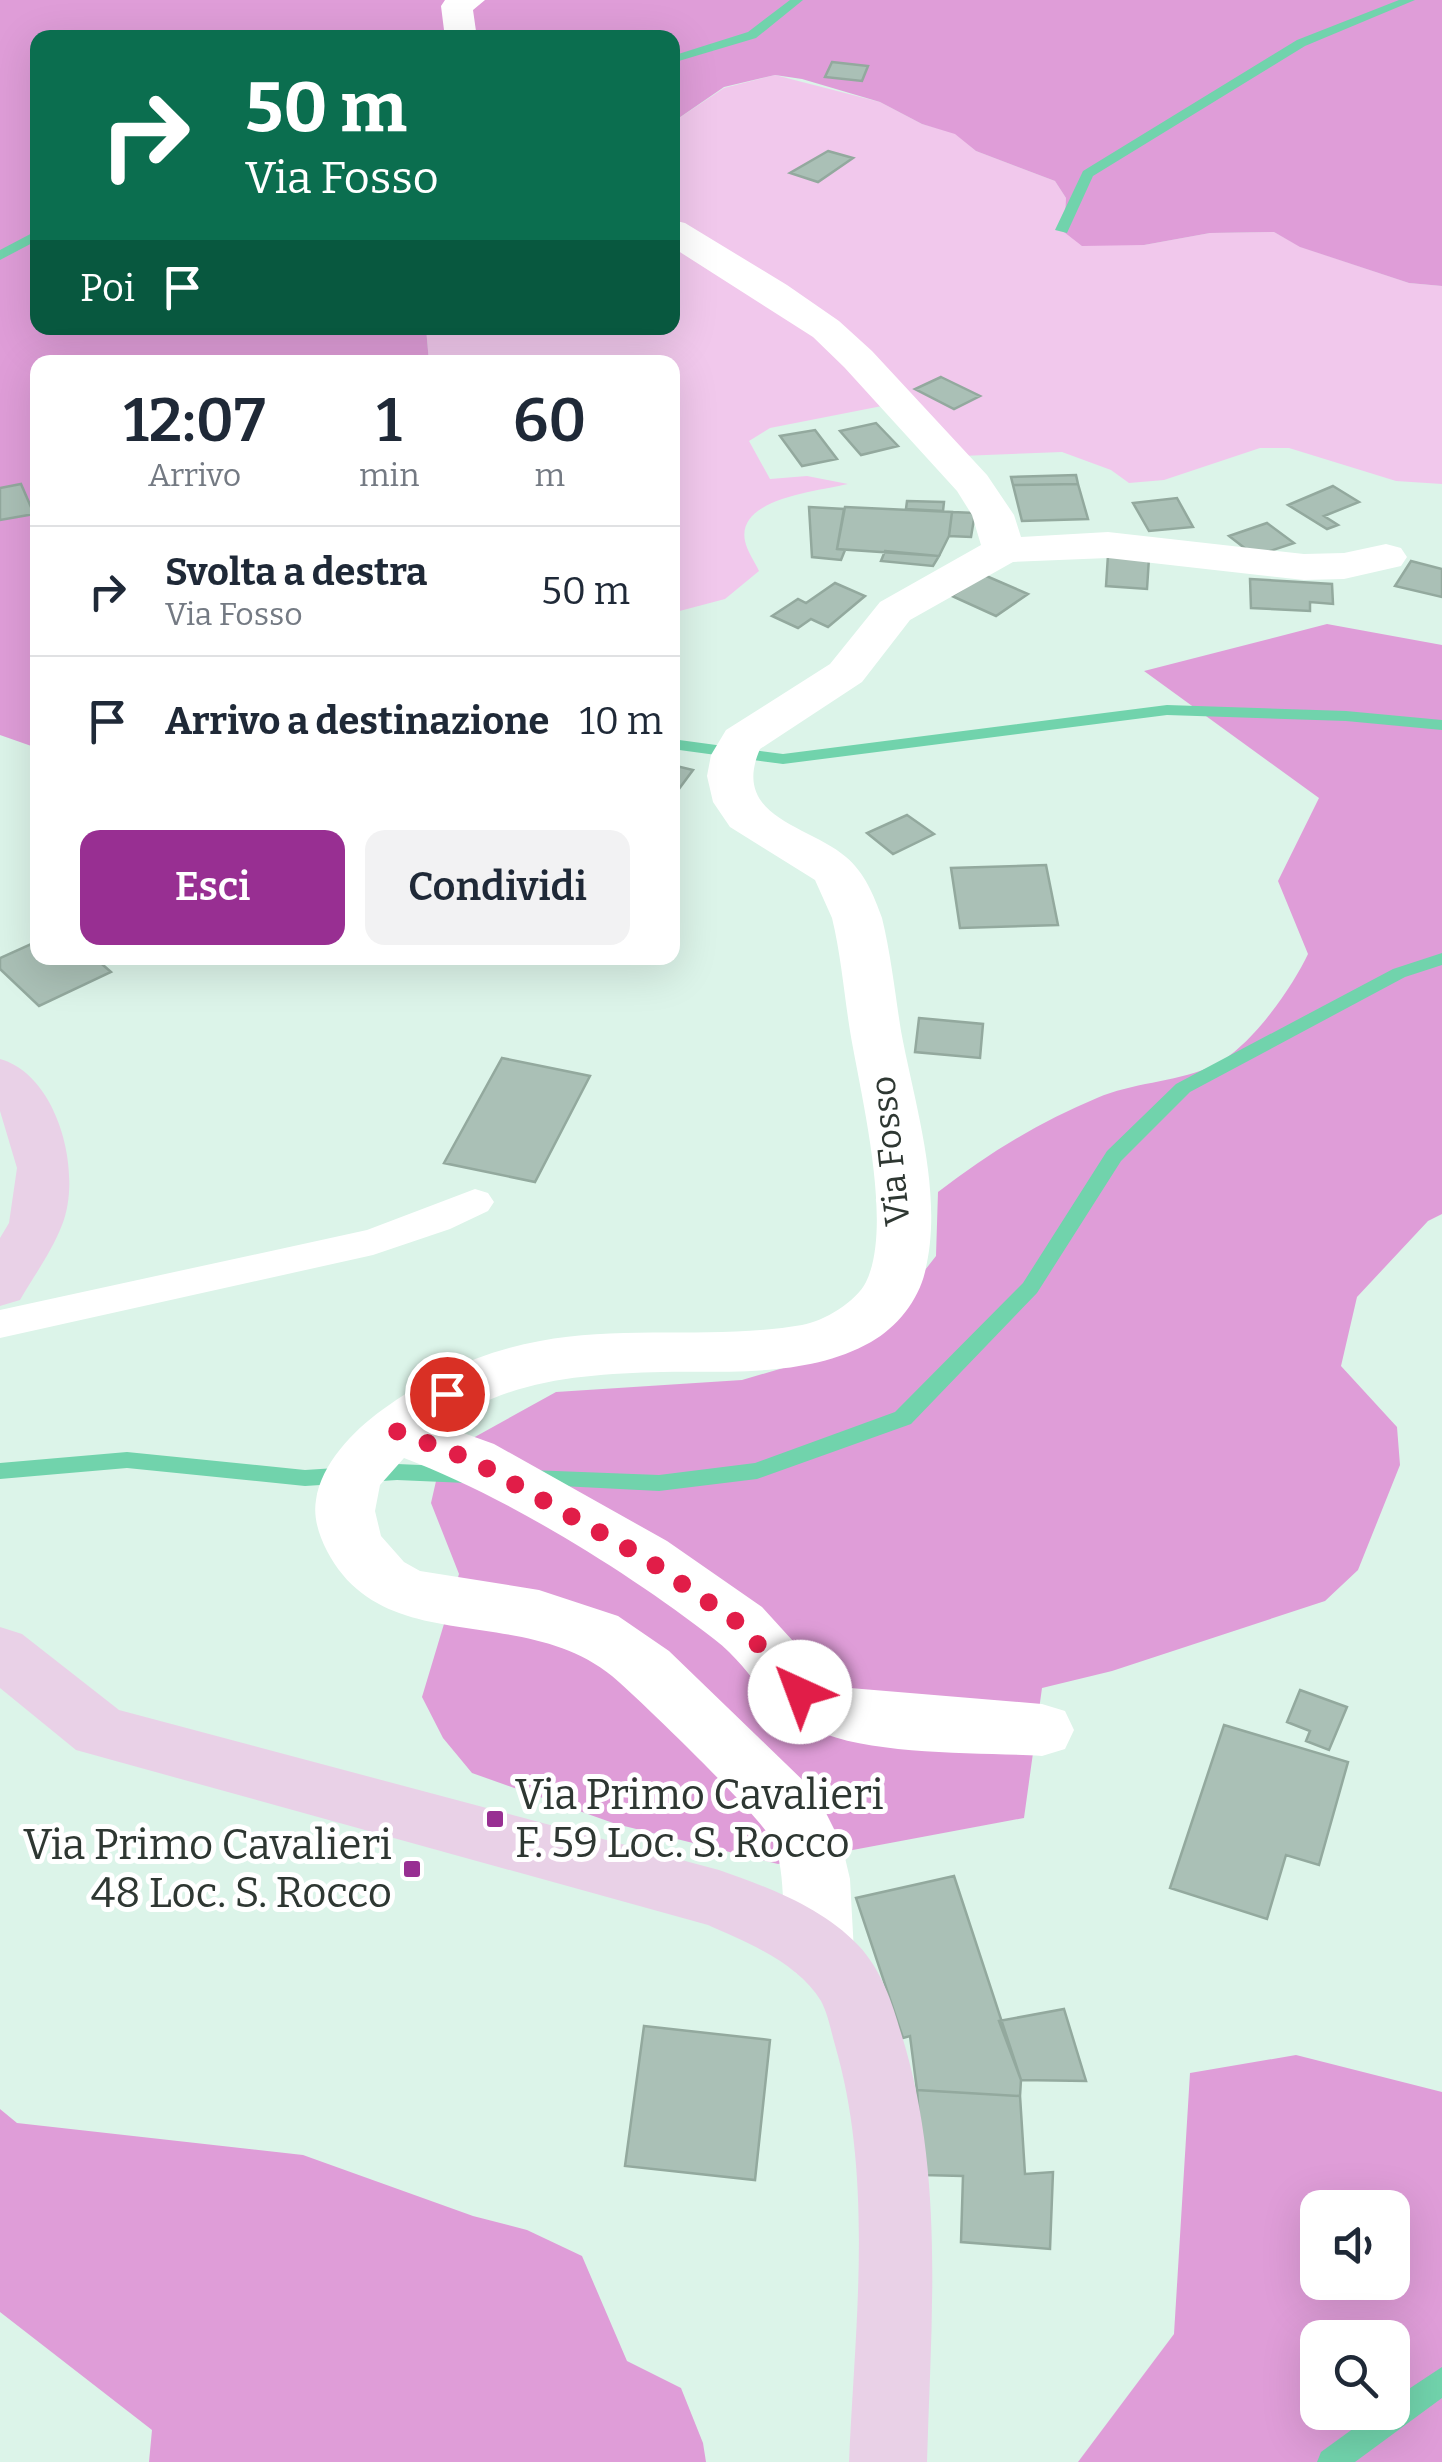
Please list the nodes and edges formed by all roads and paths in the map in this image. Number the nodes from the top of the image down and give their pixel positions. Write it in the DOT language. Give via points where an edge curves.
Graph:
graph roads {
  1 [pos="469,0"];
  2 [pos="460,30"];
  3 [pos="680,236"];
  4 [pos="1004,550"];
  5 [pos="1386,557"];
  6 [pos="0,1076"];
  7 [pos="475,1202"];
  8 [pos="0,1286"];
  9 [pos="0,1324"];
  10 [pos="396,1431"];
  11 [pos="0,1652"];
  12 [pos="1042,1730"];
  13 [pos="820,1952"];
  14 [pos="888,2462"];
  1 -- 2 [label="street" via="457,6"];
  3 -- 4 [label="street" via="774,292 858,359 973,484"];
  4 -- 5 [label="street, Via Fosso" via="1108,545 1304,567"];
  4 -- 10 [label="street, Via Fosso" via="895,611 846,674 742,740 731,764 740,810 829,868 843,883 856,920 901,1191 898,1266 888,1294 854,1326 805,1344 564,1355 524,1363 447,1394"];
  6 -- 8 [label="main road" via="22,1097 44,1168 36,1223"];
  7 -- 9 [label="lane" via="373,1242"];
  10 -- 12 [label="street" via="472,1460 645,1558 740,1624 800,1692 839,1712"];
  10 -- 13 [label="street, Via Fosso" via="358,1470 344,1508 348,1529 373,1570 396,1588 523,1610 620,1646 801,1824 816,1864"];
  11 -- 13 [label="main road" via="99,1731 719,1899 772,1920"];
  13 -- 14 [label="main road" via="848,1984 884,2098 894,2206"];
}
